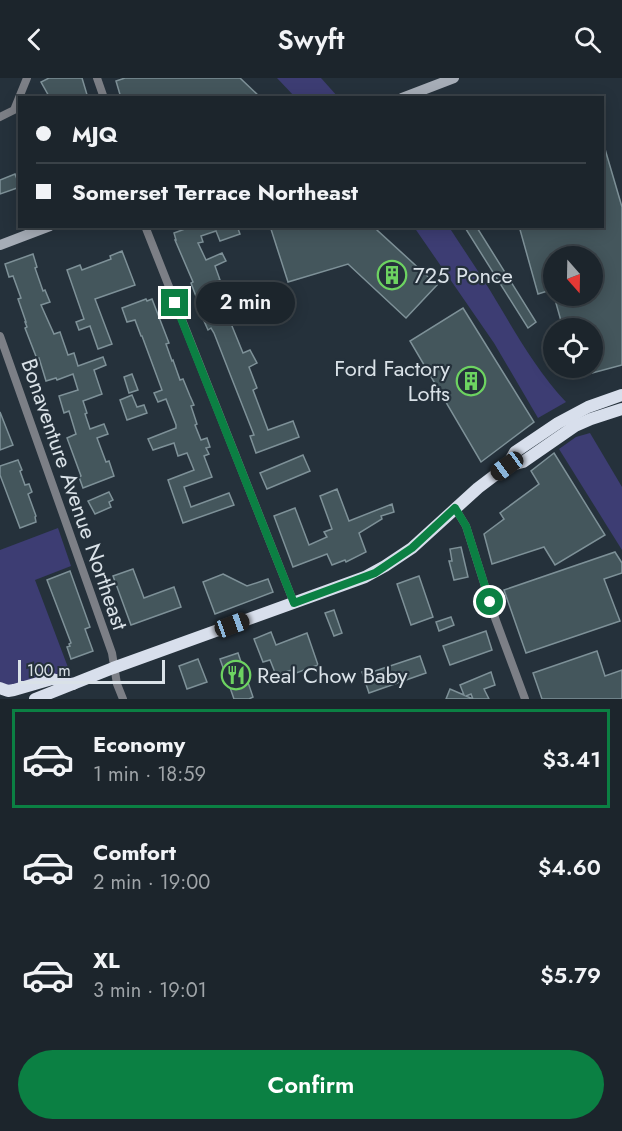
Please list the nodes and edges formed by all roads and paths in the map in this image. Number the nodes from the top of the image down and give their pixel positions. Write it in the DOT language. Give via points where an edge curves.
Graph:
graph roads {
  1 [pos="27,78"];
  2 [pos="97,78"];
  3 [pos="454,78"];
  4 [pos="20,96"];
  5 [pos="103,96"];
  6 [pos="407,96"];
  7 [pos="18,100"];
  8 [pos="0,117"];
  9 [pos="45,228"];
  10 [pos="146,228"];
  11 [pos="0,245"];
  12 [pos="0,336"];
  13 [pos="622,395"];
  14 [pos="622,409"];
  15 [pos="507,466"];
  16 [pos="455,508"];
  17 [pos="294,603"];
  18 [pos="113,668"];
  19 [pos="73,684"];
  20 [pos="0,688"];
  21 [pos="35,699"];
  22 [pos="123,699"];
  23 [pos="525,699"];
  1 -- 4 [label="street"];
  2 -- 5 [label="street"];
  3 -- 6 [label="main road"];
  7 -- 8 [label="street" via="14,110"];
  9 -- 11 [label="main road"];
  10 -- 17 [label="street"];
  12 -- 18 [label="street, Bonaventure Avenue Northeast" via="112,653"];
  13 -- 15 [label="highway" via="558,423 515,452"];
  14 -- 15 [label="highway" via="575,426 523,462"];
  15 -- 16 [label="highway"];
  16 -- 17 [label="highway" via="412,548 375,573"];
  16 -- 23 [label="street" via="466,526"];
  17 -- 18 [label="highway"];
  18 -- 19 [label="highway"];
  18 -- 22 [label="street, Bonaventure Avenue Northeast"];
  19 -- 20 [label="highway" via="52,679 14,690"];
  19 -- 21 [label="highway"];
}
